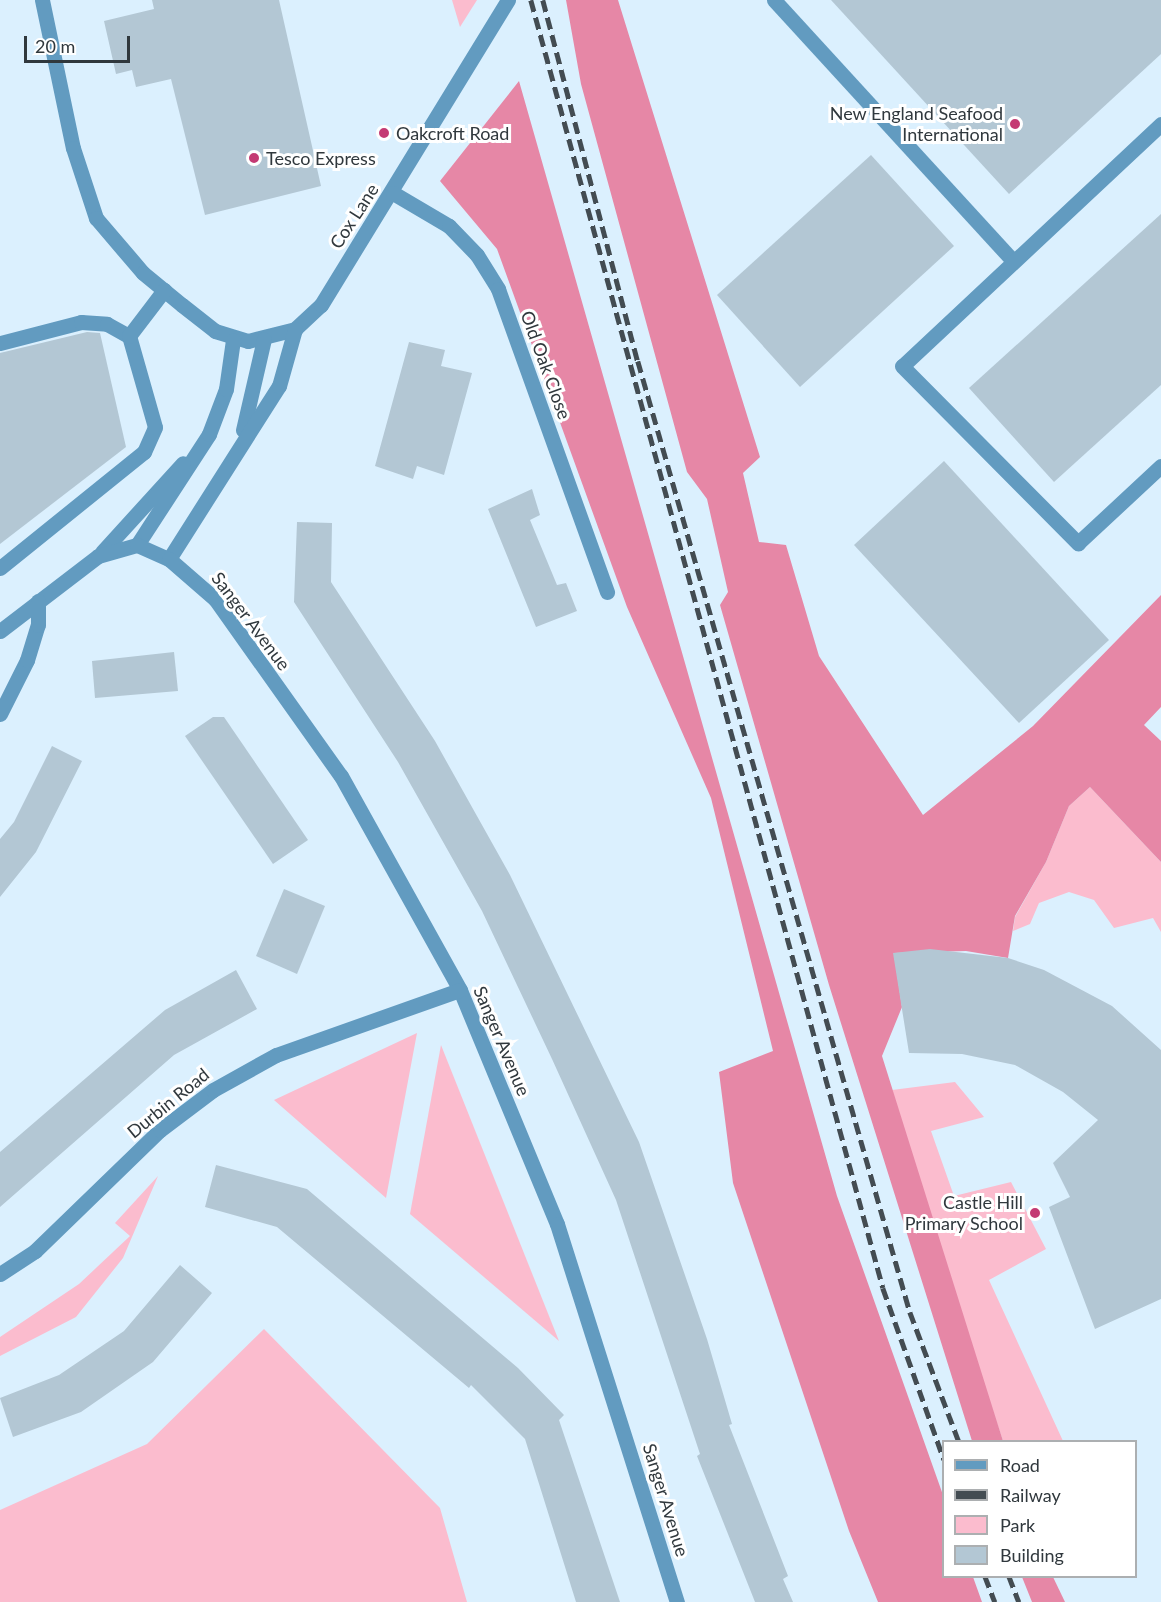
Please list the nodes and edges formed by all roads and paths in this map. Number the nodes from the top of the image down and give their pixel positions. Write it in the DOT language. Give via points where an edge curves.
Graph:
graph roads {
  1 [pos="42,0"];
  2 [pos="508,0"];
  3 [pos="774,0"];
  4 [pos="1161,124"];
  5 [pos="393,193"];
  6 [pos="1012,260"];
  7 [pos="164,290"];
  8 [pos="295,329"];
  9 [pos="129,336"];
  10 [pos="233,339"];
  11 [pos="264,339"];
  12 [pos="0,343"];
  13 [pos="209,434"];
  14 [pos="236,449"];
  15 [pos="1161,466"];
  16 [pos="137,545"];
  17 [pos="98,556"];
  18 [pos="169,559"];
  19 [pos="0,568"];
  20 [pos="607,592"];
  21 [pos="38,601"];
  22 [pos="0,631"];
  23 [pos="0,714"];
  24 [pos="460,990"];
  25 [pos="0,1274"];
  26 [pos="677,1602"];
  1 -- 7 [label="street" via="75,157 96,218 118,247"];
  2 -- 5 [label="street, Cox Lane"];
  3 -- 6 [label="street"];
  4 -- 6 [label="street"];
  5 -- 8 [label="street, Cox Lane" via="321,305"];
  5 -- 20 [label="street, Old Oak Close" via="449,226 477,255 498,289"];
  6 -- 15 [label="street" via="902,366 1078,543"];
  7 -- 9 [label="street"];
  7 -- 10 [label="street"];
  8 -- 11 [label="street, Cox Lane"];
  8 -- 14 [label="street" via="279,386"];
  9 -- 12 [label="street" via="107,324 81,322"];
  9 -- 19 [label="street" via="155,428 144,452"];
  10 -- 11 [label="street, Cox Lane"];
  10 -- 13 [label="street" via="226,389"];
  11 -- 14 [label="street" via="252,404"];
  13 -- 16 [label="street"];
  13 -- 17 [label="street"];
  14 -- 18 [label="street"];
  16 -- 17 [label="street"];
  16 -- 18 [label="street"];
  17 -- 21 [label="street"];
  18 -- 24 [label="street, Sanger Avenue" via="215,599 341,776"];
  21 -- 22 [label="street"];
  21 -- 23 [label="street" via="38,625 27,660"];
  24 -- 25 [label="street, Durbin Road" via="276,1055 213,1090 160,1130 35,1251"];
  24 -- 26 [label="street, Sanger Avenue" via="556,1224"];
}
